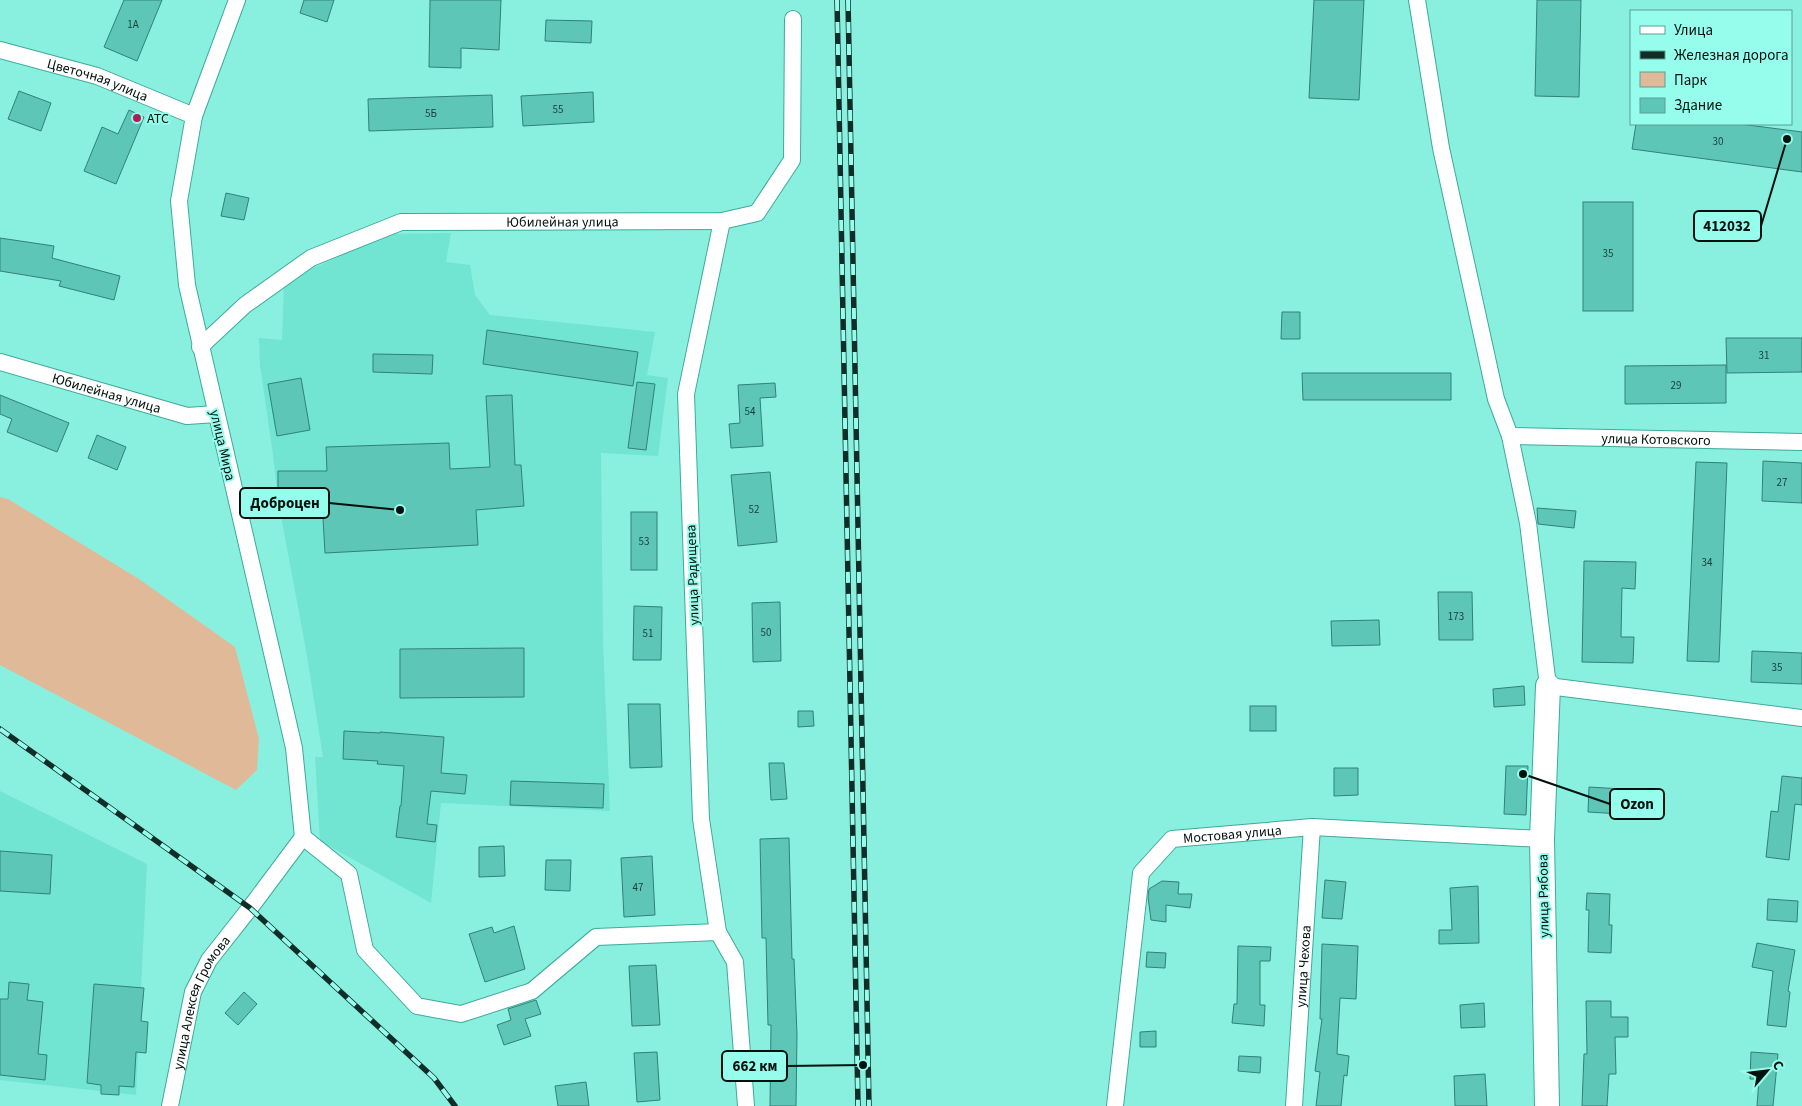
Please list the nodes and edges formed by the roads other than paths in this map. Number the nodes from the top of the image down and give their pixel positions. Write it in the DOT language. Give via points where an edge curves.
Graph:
graph roads {
  1 [pos="238,0"];
  2 [pos="1417,0"];
  3 [pos="793,19"];
  4 [pos="0,50"];
  5 [pos="194,116"];
  6 [pos="722,221"];
  7 [pos="200,347"];
  8 [pos="0,362"];
  9 [pos="216,414"];
  10 [pos="1510,436"];
  11 [pos="1802,442"];
  12 [pos="1548,686"];
  13 [pos="1802,718"];
  14 [pos="1312,827"];
  15 [pos="303,838"];
  16 [pos="1542,839"];
  17 [pos="718,932"];
  18 [pos="170,1106"];
  19 [pos="746,1106"];
  20 [pos="1115,1106"];
  21 [pos="1294,1106"];
  22 [pos="1547,1106"];
  1 -- 5 [label="street, улица Мира"];
  2 -- 10 [label="street" via="1441,148 1496,399"];
  3 -- 6 [label="street, Юбилейная улица" via="792,160 757,214"];
  4 -- 5 [label="street, Цветочная улица" via="97,76"];
  5 -- 7 [label="street, улица Мира" via="179,201 187,285"];
  6 -- 7 [label="street, Юбилейная улица" via="401,222 311,258 245,305"];
  6 -- 17 [label="street, улица Радищева" via="686,394 701,819"];
  7 -- 9 [label="street, улица Мира"];
  8 -- 9 [label="street, Юбилейная улица" via="187,416"];
  9 -- 15 [label="street, улица Мира" via="294,748"];
  10 -- 11 [label="street, улица Котовского"];
  10 -- 12 [label="street" via="1528,523"];
  12 -- 13 [label="street"];
  12 -- 16 [label="street, улица Рябова"];
  14 -- 16 [label="street, Мостовая улица"];
  14 -- 20 [label="street, Мостовая улица" via="1172,839 1141,873"];
  14 -- 21 [label="street, улица Чехова"];
  15 -- 17 [label="street" via="350,874 365,950 417,1006 461,1014 532,991 596,937"];
  15 -- 18 [label="street, улица Алексея Громова" via="209,960 192,992"];
  16 -- 22 [label="street, улица Рябова"];
  17 -- 19 [label="street, улица Радищева" via="735,962"];
}
